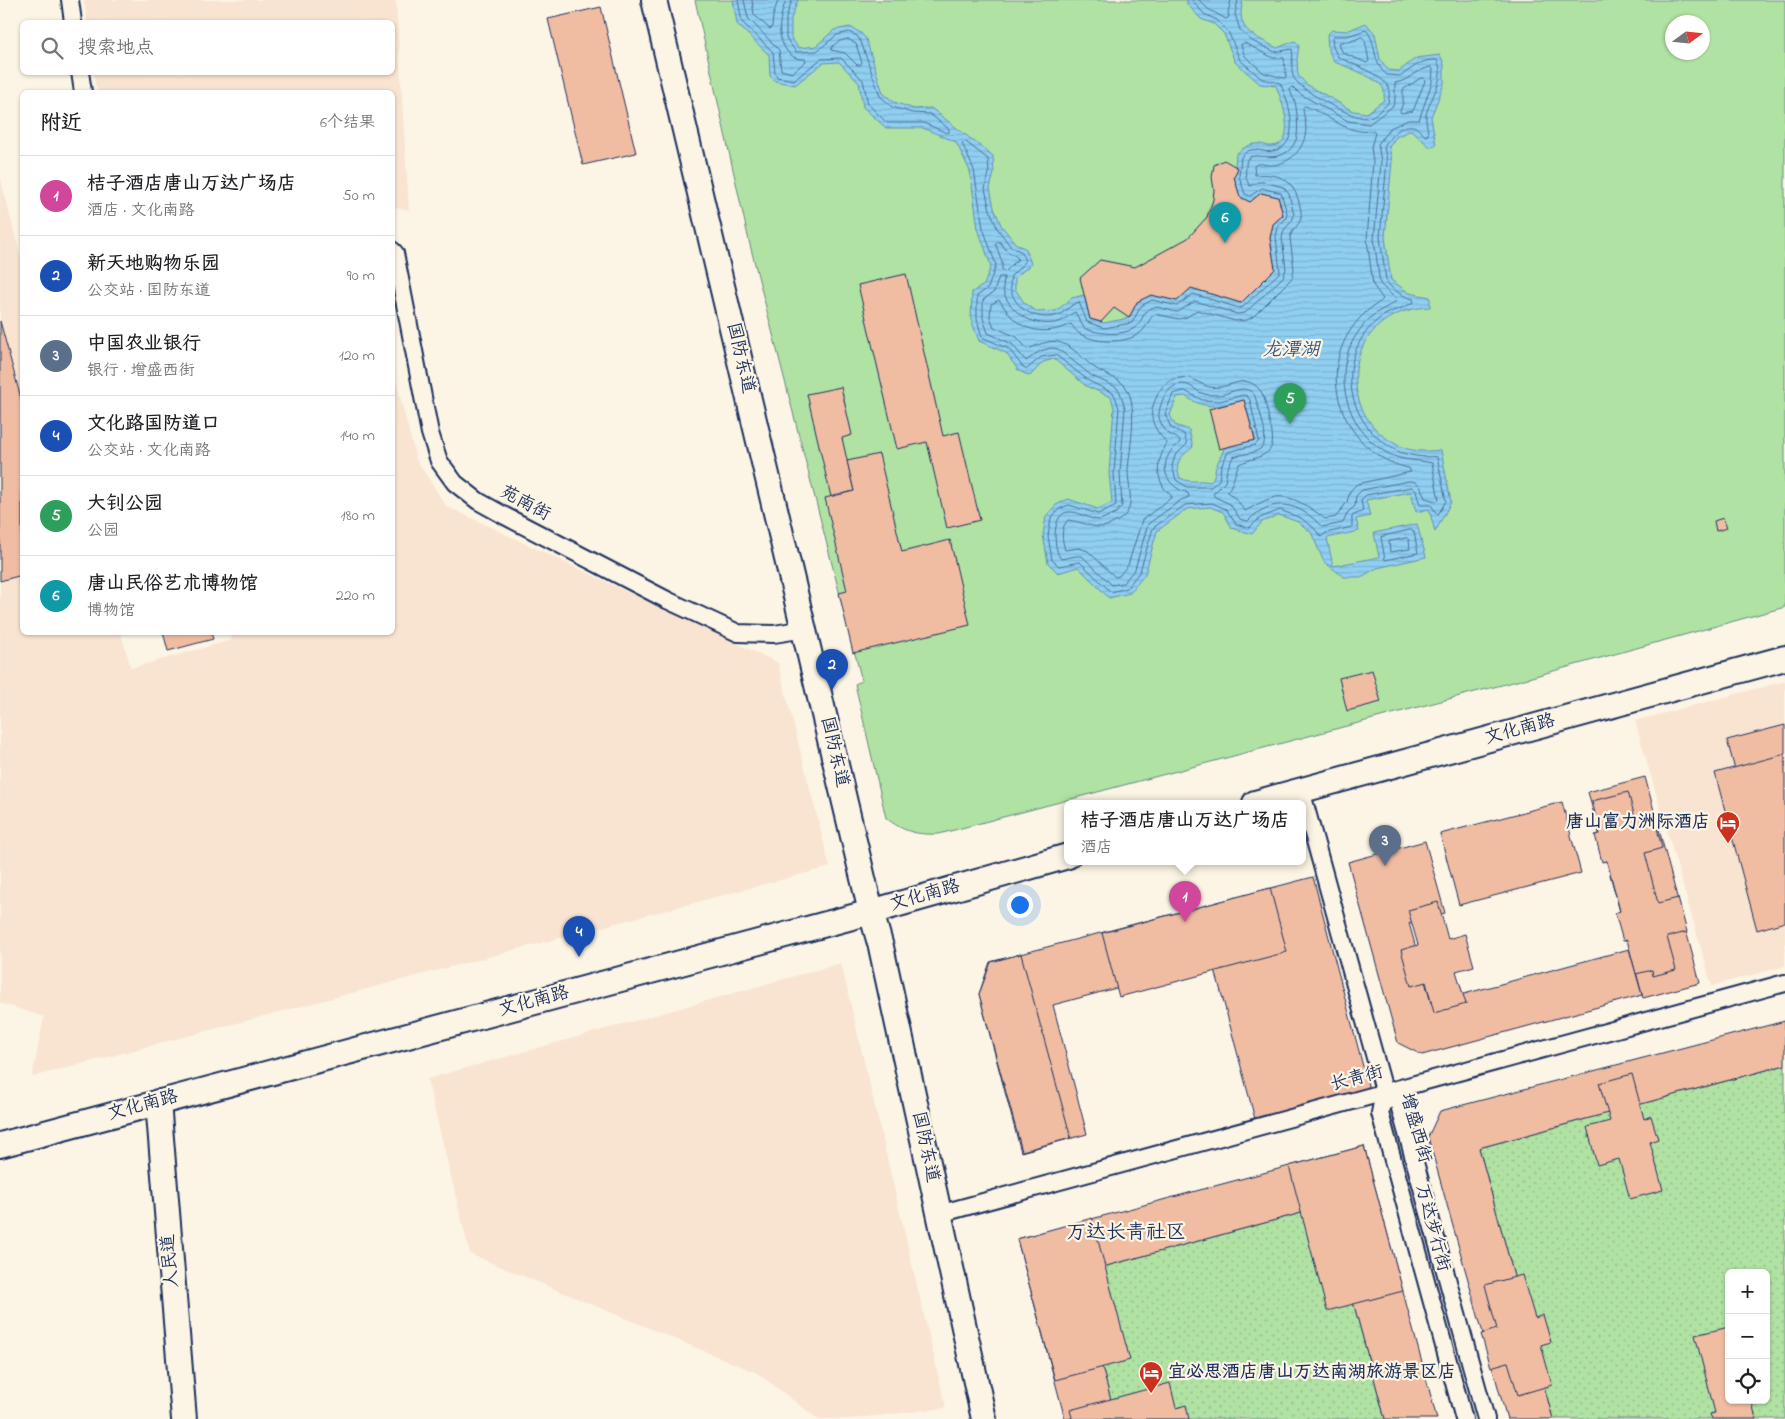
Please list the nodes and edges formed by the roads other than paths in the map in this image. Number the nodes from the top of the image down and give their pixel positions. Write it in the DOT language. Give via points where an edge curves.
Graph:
graph roads {
  1 [pos="70,0"];
  2 [pos="654,0"];
  3 [pos="73,20"];
  4 [pos="80,75"];
  5 [pos="83,90"];
  6 [pos="395,253"];
  7 [pos="805,629"];
  8 [pos="1785,658"];
  9 [pos="1300,790"];
  10 [pos="1265,800"];
  11 [pos="1303,800"];
  12 [pos="1306,812"];
  13 [pos="1064,857"];
  14 [pos="871,912"];
  15 [pos="1785,983"];
  16 [pos="1384,1092"];
  17 [pos="158,1102"];
  18 [pos="0,1145"];
  19 [pos="939,1214"];
  20 [pos="184,1419"];
  21 [pos="984,1419"];
  22 [pos="1464,1419"];
  23 [pos="1475,1419"];
  24 [pos="1486,1419"];
  1 -- 3 [label="street"];
  2 -- 7 [label="street, 国防东道"];
  4 -- 5 [label="street"];
  6 -- 7 [label="street, 苑南街" via="430,433 439,460 454,483 505,516 738,634 774,634"];
  7 -- 14 [label="street, 国防东道"];
  8 -- 9 [label="street, 文化南路"];
  9 -- 10 [label="street, 文化南路"];
  9 -- 11 [label="street, 增盛西街"];
  12 -- 16 [label="street, 增盛西街"];
  13 -- 14 [label="street, 文化南路"];
  14 -- 17 [label="street, 文化南路"];
  14 -- 19 [label="street, 国防东道"];
  15 -- 16 [label="street, 长青街"];
  16 -- 19 [label="street, 长青街"];
  16 -- 22 [label="street, 万达步行街" via="1380,1113"];
  16 -- 23 [label="street, 增盛西街"];
  16 -- 24 [label="street, 万达步行街" via="1398,1101"];
  17 -- 18 [label="street, 文化南路"];
  17 -- 20 [label="street, 人民道"];
  19 -- 21 [label="street, 国防东道"];
}
